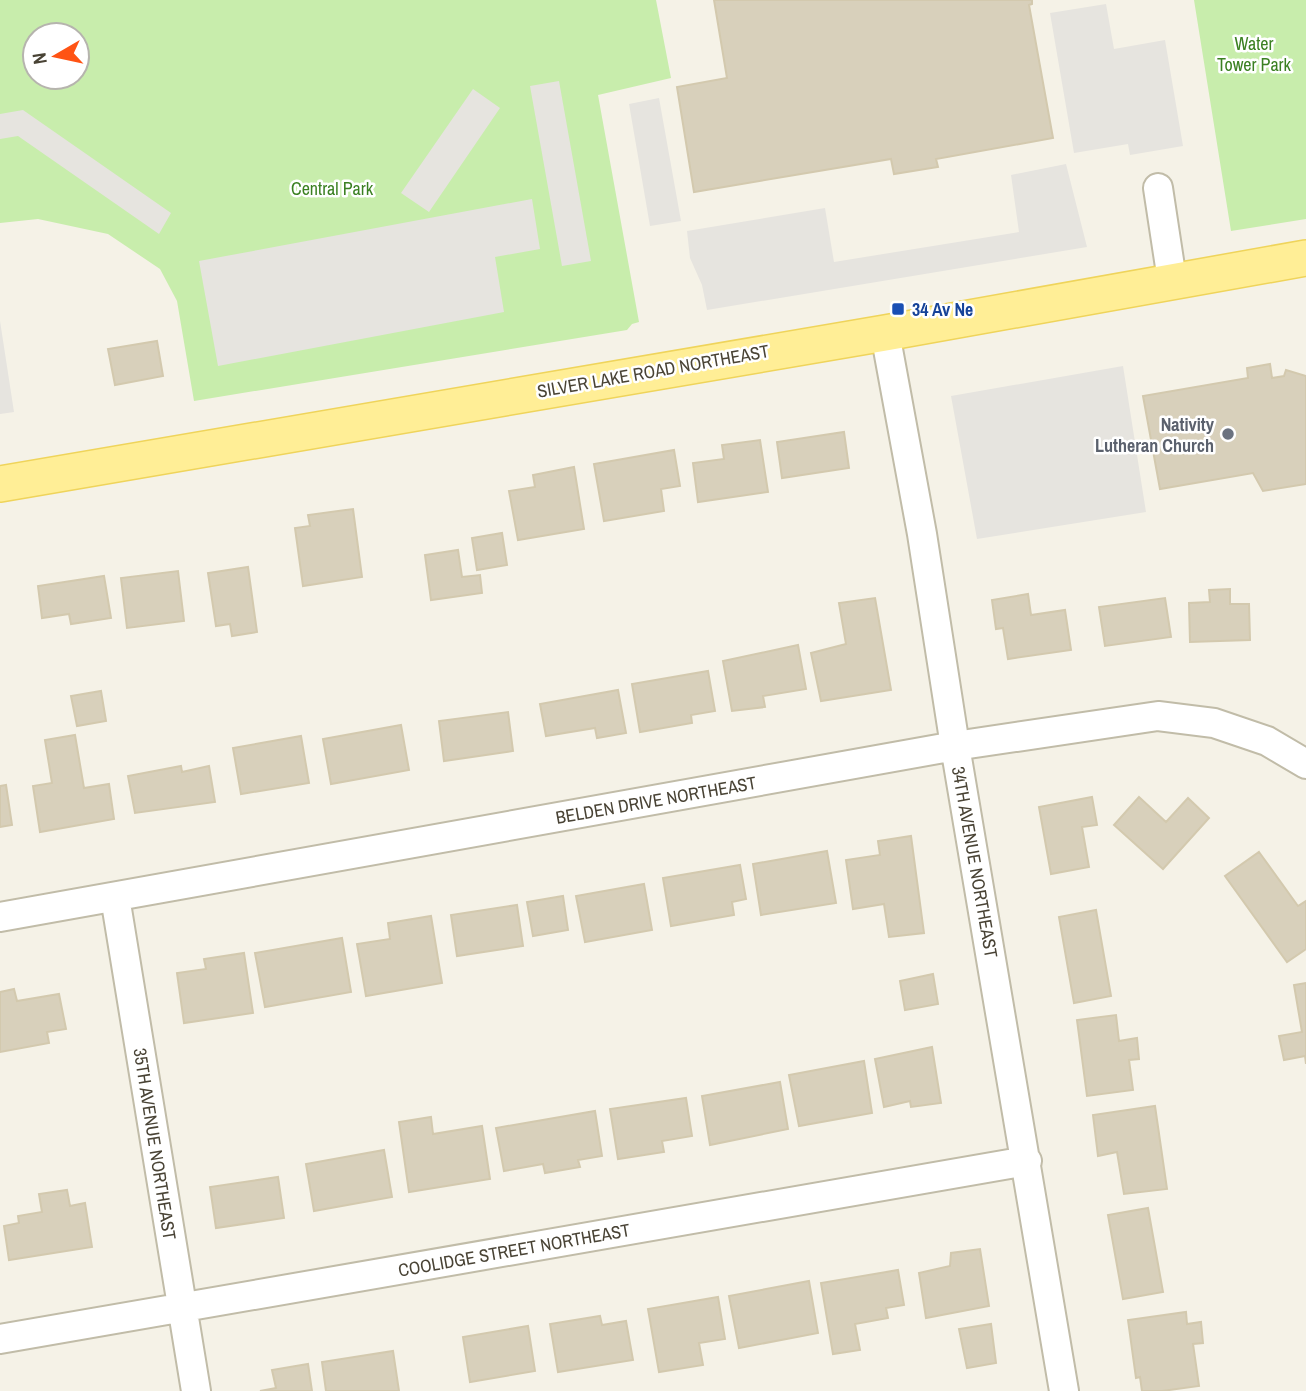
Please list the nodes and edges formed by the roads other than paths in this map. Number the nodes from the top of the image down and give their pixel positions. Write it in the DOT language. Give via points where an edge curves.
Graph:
graph roads {
  1 [pos="1158,188"];
  2 [pos="1306,258"];
  3 [pos="1172,280"];
  4 [pos="885,333"];
  5 [pos="0,484"];
  6 [pos="955,746"];
  7 [pos="1306,764"];
  8 [pos="115,897"];
  9 [pos="0,917"];
  10 [pos="1027,1161"];
  11 [pos="182,1308"];
  12 [pos="0,1339"];
  13 [pos="196,1391"];
  14 [pos="1064,1391"];
  1 -- 3 [label="street"];
  2 -- 3 [label="main road, SILVER LAKE ROAD NORTHEAST"];
  3 -- 4 [label="main road, SILVER LAKE ROAD NORTHEAST"];
  4 -- 5 [label="main road, SILVER LAKE ROAD NORTHEAST"];
  4 -- 6 [label="street, 34TH AVENUE NORTHEAST"];
  6 -- 7 [label="street, BELDEN DRIVE NORTHEAST" via="1158,716 1214,723 1267,741"];
  6 -- 8 [label="street, BELDEN DRIVE NORTHEAST"];
  6 -- 10 [label="street, 34TH AVENUE NORTHEAST"];
  8 -- 9 [label="street, BELDEN DRIVE NORTHEAST"];
  8 -- 11 [label="street, 35TH AVENUE NORTHEAST"];
  10 -- 11 [label="street, COOLIDGE STREET NORTHEAST"];
  10 -- 14 [label="street, 34TH AVENUE NORTHEAST"];
  11 -- 12 [label="street, COOLIDGE STREET NORTHEAST"];
  11 -- 13 [label="street, 35TH AVENUE NORTHEAST"];
}
